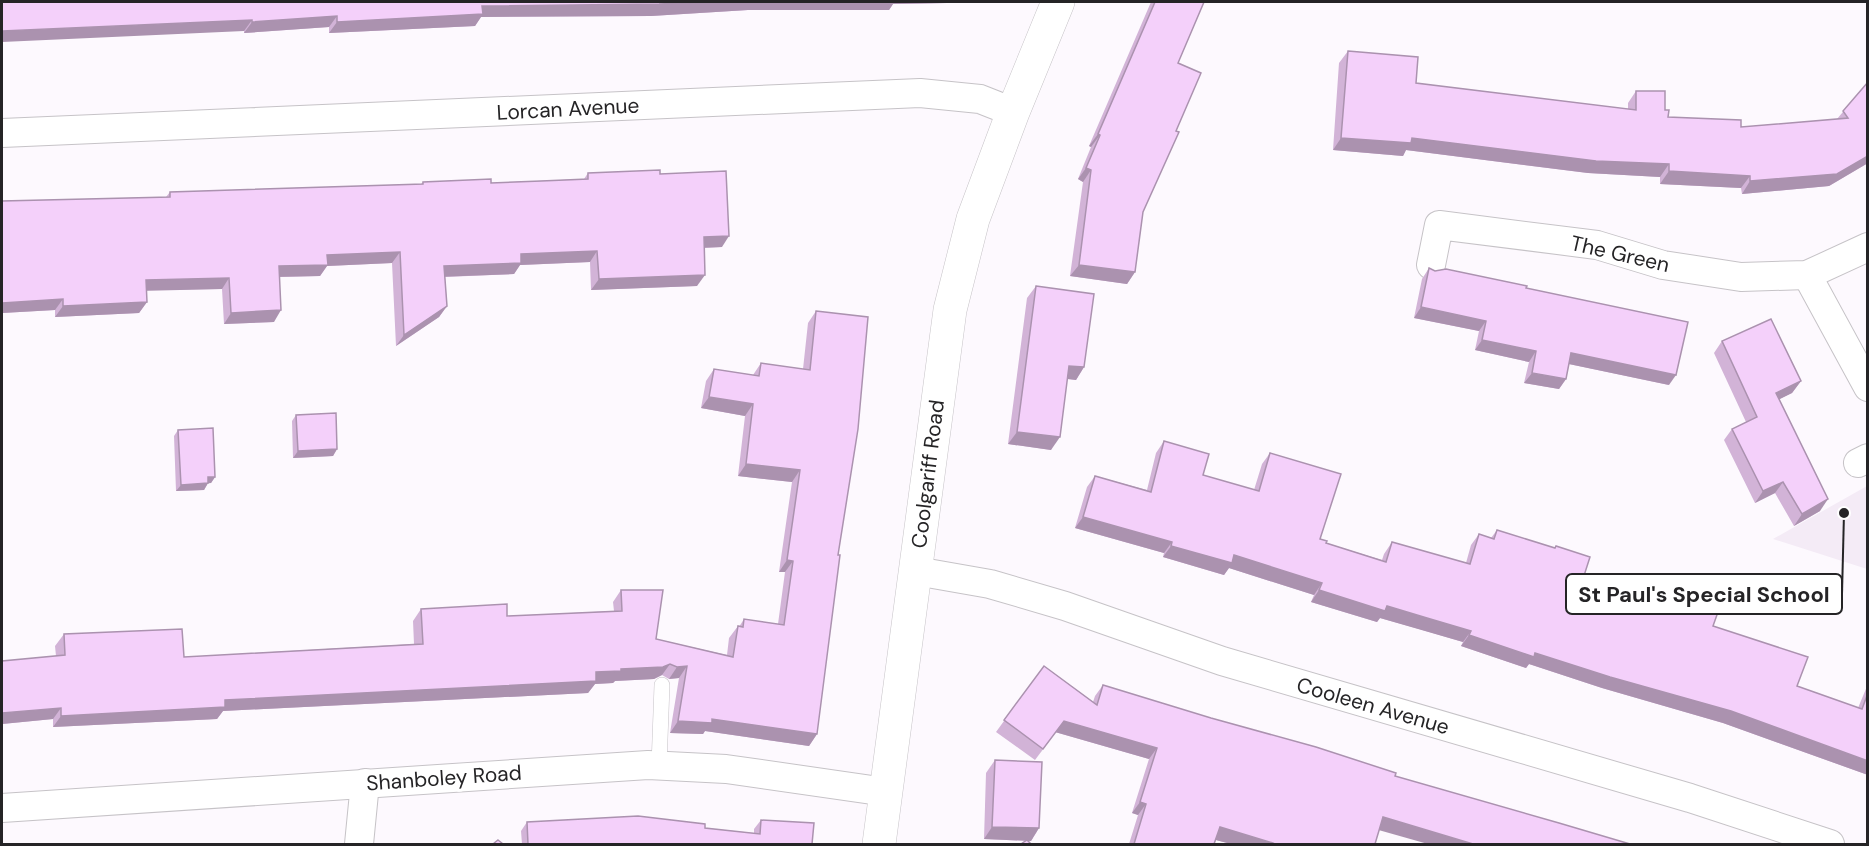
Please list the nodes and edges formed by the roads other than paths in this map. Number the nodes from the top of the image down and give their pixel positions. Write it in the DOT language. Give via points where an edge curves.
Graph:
graph roads {
  1 [pos="1058,2"];
  2 [pos="1013,112"];
  3 [pos="2,133"];
  4 [pos="1868,247"];
  5 [pos="1431,265"];
  6 [pos="1807,275"];
  7 [pos="1868,387"];
  8 [pos="916,571"];
  9 [pos="662,685"];
  10 [pos="659,766"];
  11 [pos="365,783"];
  12 [pos="886,792"];
  13 [pos="2,808"];
  14 [pos="359,844"];
  15 [pos="879,844"];
  16 [pos="1830,844"];
  1 -- 2 [label="street"];
  2 -- 3 [label="street, Lorcan Avenue" via="980,99 920,93"];
  2 -- 8 [label="street, Coolgariff Road" via="973,219 950,310"];
  4 -- 6 [label="street, The Green"];
  5 -- 6 [label="street, The Green" via="1439,225 1597,245 1663,265 1741,277"];
  6 -- 7 [label="street"];
  8 -- 12 [label="street, Coolgariff Road"];
  8 -- 16 [label="street, Cooleen Avenue" via="990,584 1044,600 1222,661 1690,798"];
  9 -- 10 [label="lane"];
  10 -- 11 [label="street, Shanboley Road"];
  10 -- 12 [label="street, Shanboley Road" via="726,769"];
  11 -- 13 [label="street, Shanboley Road"];
  11 -- 14 [label="street"];
  12 -- 15 [label="street, Coolgariff Road"];
}
